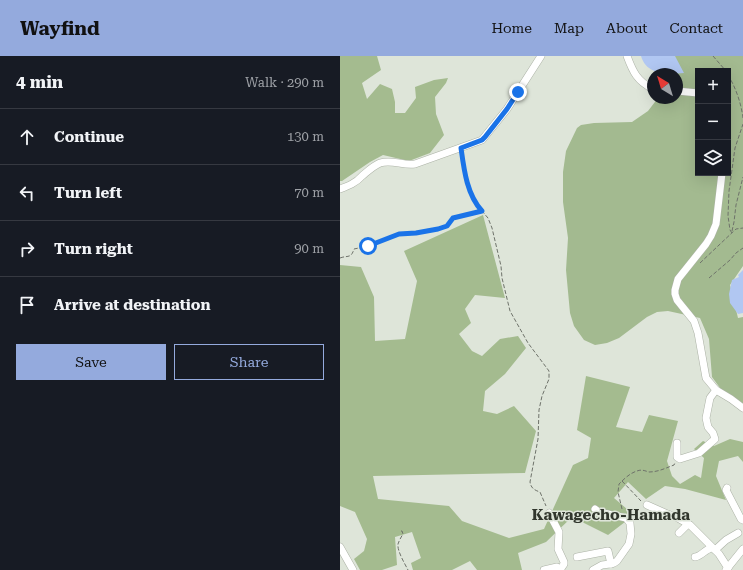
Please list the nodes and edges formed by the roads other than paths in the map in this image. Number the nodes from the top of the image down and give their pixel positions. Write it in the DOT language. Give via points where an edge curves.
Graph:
graph roads {
  1 [pos="541,56"];
  2 [pos="627,56"];
  3 [pos="647,85"];
  4 [pos="683,92"];
  5 [pos="695,93"];
  6 [pos="722,176"];
  7 [pos="340,189"];
  8 [pos="716,390"];
  9 [pos="743,408"];
  10 [pos="677,443"];
  11 [pos="727,488"];
  12 [pos="647,505"];
  13 [pos="595,509"];
  14 [pos="549,513"];
  15 [pos="743,520"];
  16 [pos="688,524"];
  17 [pos="679,533"];
  18 [pos="738,533"];
  19 [pos="340,547"];
  20 [pos="714,549"];
  21 [pos="743,549"];
  22 [pos="577,557"];
  23 [pos="695,557"];
  24 [pos="611,564"];
  25 [pos="727,569"];
  26 [pos="353,570"];
  27 [pos="544,570"];
  28 [pos="560,570"];
  29 [pos="593,570"];
  1 -- 7 [label="street" via="507,109 482,140 410,165 383,162"];
  2 -- 3 [label="street" via="638,79"];
  4 -- 5 [label="street"];
  6 -- 8 [label="street" via="716,224 706,244 678,279 675,290 678,300 694,321 706,378"];
  8 -- 9 [label="street"];
  8 -- 10 [label="street" via="710,398 706,418 715,439 699,453 680,459 677,457"];
  11 -- 15 [label="street"];
  12 -- 16 [label="street"];
  13 -- 24 [label="street" via="627,519 630,523 630,542"];
  14 -- 28 [label="street" via="559,532 558,549 564,562"];
  16 -- 17 [label="street"];
  16 -- 20 [label="street"];
  18 -- 20 [label="street"];
  19 -- 26 [label="street"];
  20 -- 23 [label="street" via="708,549"];
  20 -- 25 [label="street"];
  21 -- 25 [label="street"];
  22 -- 24 [label="street" via="608,551"];
  24 -- 29 [label="street"];
  27 -- 28 [label="street" via="557,566"];
}
